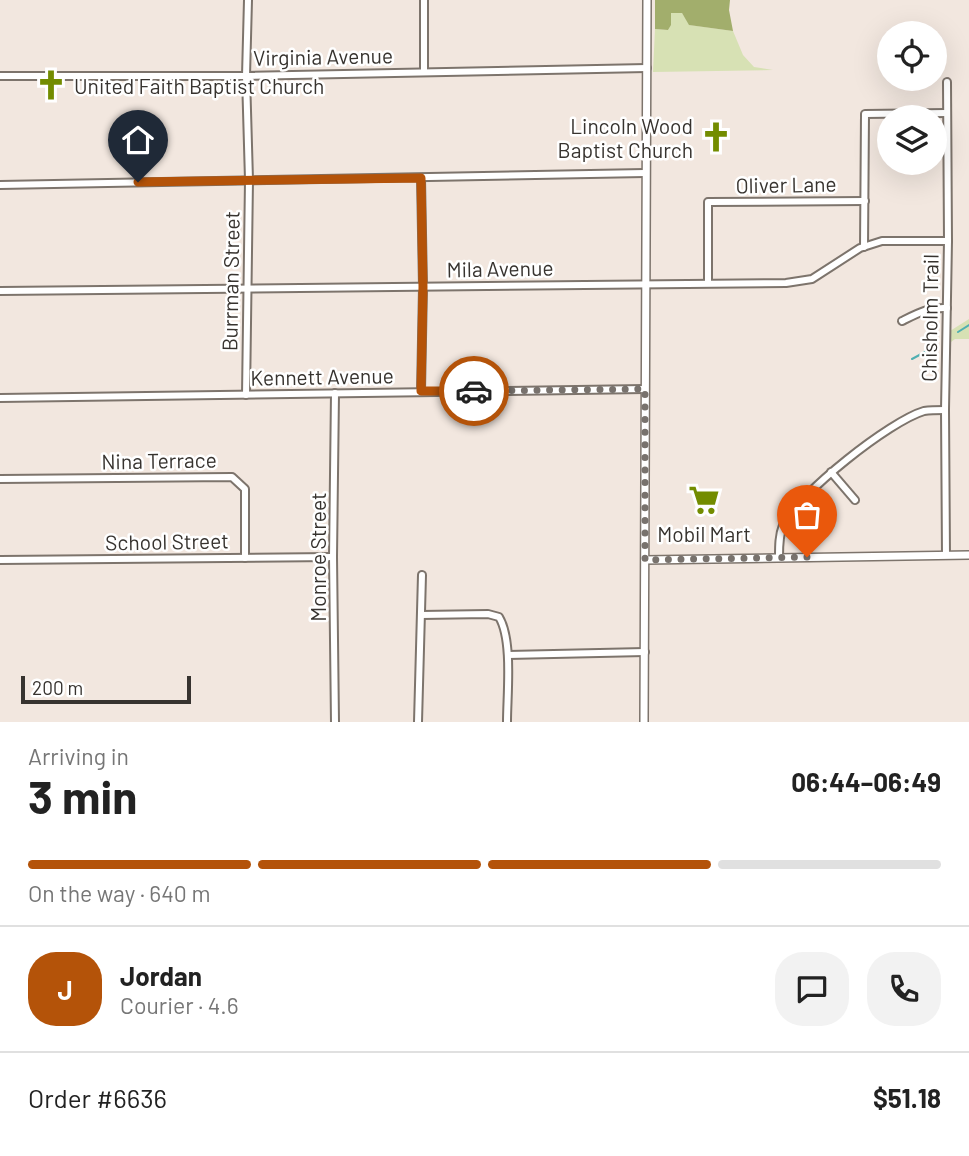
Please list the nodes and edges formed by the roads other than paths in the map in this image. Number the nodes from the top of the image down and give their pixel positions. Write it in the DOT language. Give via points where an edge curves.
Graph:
graph roads {
  1 [pos="248,0"];
  2 [pos="424,0"];
  3 [pos="647,0"];
  4 [pos="647,68"];
  5 [pos="424,72"];
  6 [pos="0,76"];
  7 [pos="246,76"];
  8 [pos="947,113"];
  9 [pos="877,114"];
  10 [pos="645,173"];
  11 [pos="421,178"];
  12 [pos="249,180"];
  13 [pos="0,185"];
  14 [pos="864,201"];
  15 [pos="948,241"];
  16 [pos="864,247"];
  17 [pos="708,283"];
  18 [pos="646,284"];
  19 [pos="423,287"];
  20 [pos="247,288"];
  21 [pos="0,291"];
  22 [pos="947,308"];
  23 [pos="902,321"];
  24 [pos="645,389"];
  25 [pos="421,391"];
  26 [pos="335,393"];
  27 [pos="246,395"];
  28 [pos="0,398"];
  29 [pos="945,410"];
  30 [pos="831,472"];
  31 [pos="0,479"];
  32 [pos="855,500"];
  33 [pos="946,555"];
  34 [pos="969,555"];
  35 [pos="333,557"];
  36 [pos="779,557"];
  37 [pos="245,558"];
  38 [pos="0,560"];
  39 [pos="645,560"];
  40 [pos="422,575"];
  41 [pos="421,615"];
  42 [pos="645,652"];
  43 [pos="508,655"];
  44 [pos="335,722"];
  45 [pos="418,722"];
  46 [pos="507,722"];
  47 [pos="644,722"];
  1 -- 7 [label="street, Burrman Street"];
  2 -- 5 [label="street"];
  3 -- 4 [label="main road"];
  4 -- 5 [label="street, Virginia Avenue"];
  4 -- 10 [label="main road"];
  5 -- 7 [label="street, Virginia Avenue"];
  6 -- 7 [label="street, Virginia Avenue"];
  7 -- 12 [label="street, Burrman Street"];
  8 -- 15 [label="street, Chisholm Trail"];
  9 -- 14 [label="street" via="865,114"];
  10 -- 11 [label="street"];
  10 -- 18 [label="main road"];
  11 -- 12 [label="street"];
  11 -- 19 [label="street"];
  12 -- 13 [label="street"];
  12 -- 20 [label="street, Burrman Street"];
  14 -- 16 [label="street"];
  14 -- 17 [label="street, Oliver Lane" via="708,202"];
  15 -- 16 [label="street, Mila Avenue" via="882,241"];
  15 -- 22 [label="street, Chisholm Trail"];
  16 -- 17 [label="street, Mila Avenue" via="812,279"];
  17 -- 18 [label="street, Mila Avenue"];
  18 -- 19 [label="street, Mila Avenue"];
  18 -- 24 [label="main road"];
  19 -- 20 [label="street, Mila Avenue"];
  19 -- 25 [label="street"];
  20 -- 21 [label="street, Mila Avenue"];
  20 -- 27 [label="street, Burrman Street"];
  22 -- 23 [label="street" via="922,310"];
  22 -- 29 [label="street, Chisholm Trail"];
  24 -- 25 [label="street, Kennett Avenue"];
  24 -- 39 [label="main road"];
  25 -- 26 [label="street, Kennett Avenue"];
  26 -- 27 [label="street, Kennett Avenue"];
  26 -- 35 [label="street, Monroe Street"];
  27 -- 28 [label="street, Kennett Avenue"];
  29 -- 30 [label="street" via="908,419"];
  29 -- 33 [label="street, Chisholm Trail"];
  30 -- 32 [label="street"];
  30 -- 36 [label="street" via="784,524"];
  31 -- 37 [label="street, Nina Terrace" via="232,477 245,489"];
  33 -- 34 [label="main road"];
  33 -- 36 [label="main road"];
  35 -- 37 [label="street, School Street"];
  35 -- 44 [label="street, Monroe Street"];
  36 -- 39 [label="main road"];
  37 -- 38 [label="street, School Street"];
  39 -- 42 [label="main road"];
  40 -- 41 [label="street"];
  41 -- 43 [label="street" via="499,617"];
  41 -- 45 [label="street"];
  42 -- 43 [label="street"];
  42 -- 47 [label="main road"];
  43 -- 46 [label="street"];
}
